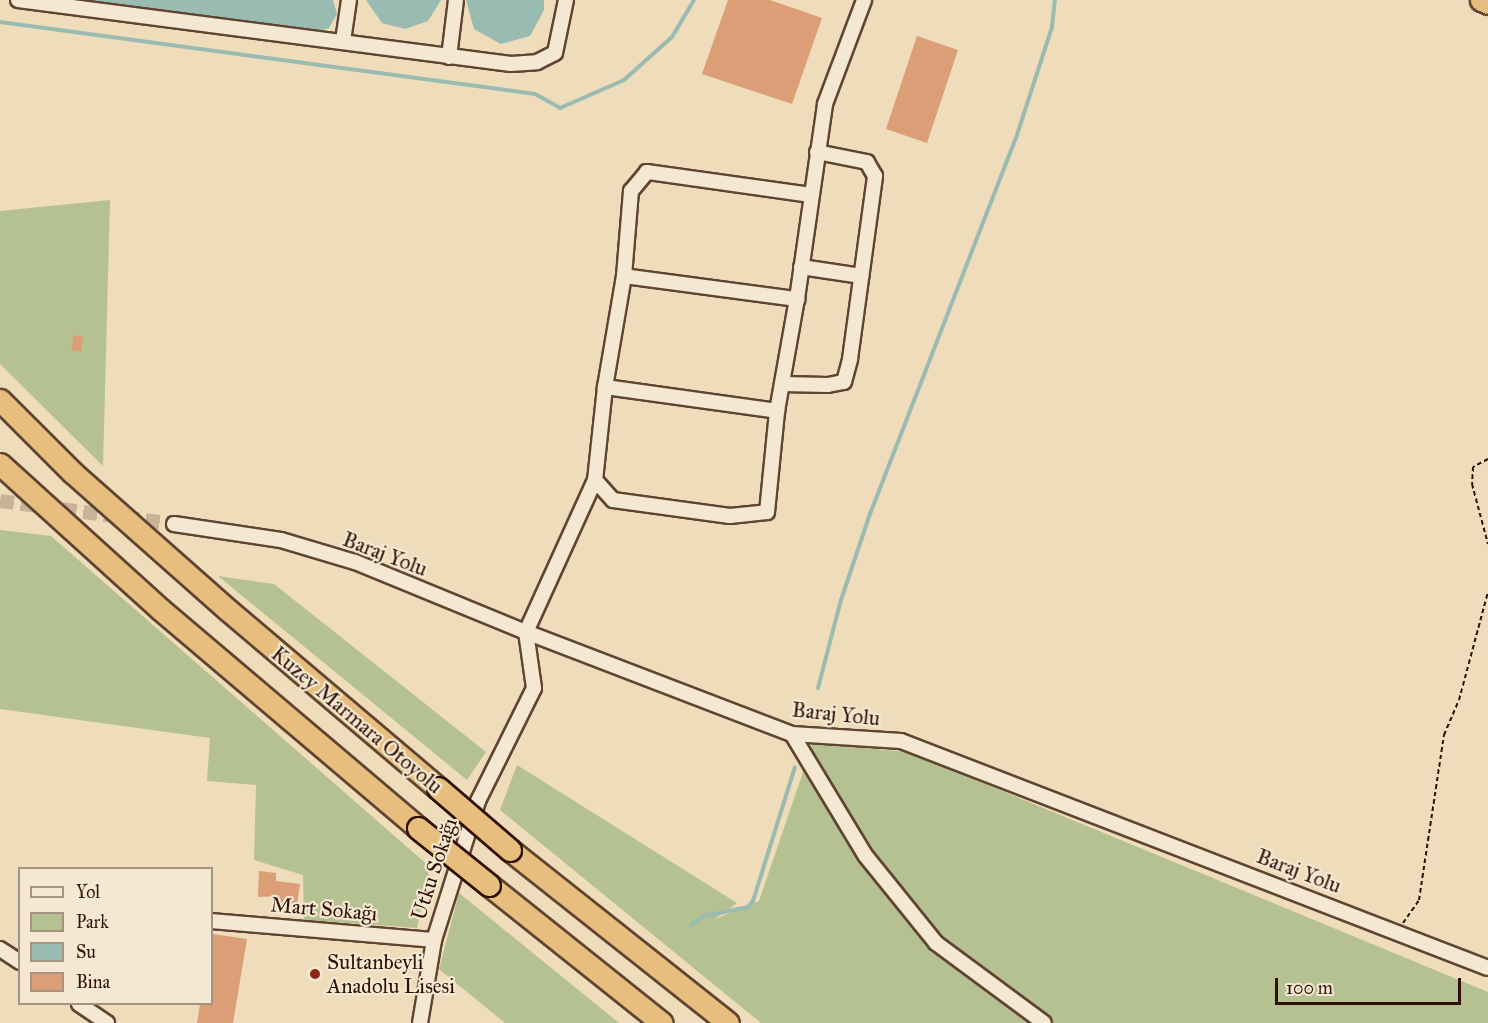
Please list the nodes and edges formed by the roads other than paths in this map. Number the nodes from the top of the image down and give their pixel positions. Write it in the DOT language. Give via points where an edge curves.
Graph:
graph roads {
  1 [pos="18,0"];
  2 [pos="349,0"];
  3 [pos="456,0"];
  4 [pos="566,0"];
  5 [pos="864,0"];
  6 [pos="1481,0"];
  7 [pos="1488,3"];
  8 [pos="343,41"];
  9 [pos="449,57"];
  10 [pos="817,152"];
  11 [pos="811,195"];
  12 [pos="801,267"];
  13 [pos="624,276"];
  14 [pos="861,276"];
  15 [pos="796,299"];
  16 [pos="782,384"];
  17 [pos="605,387"];
  18 [pos="0,400"];
  19 [pos="777,411"];
  20 [pos="0,464"];
  21 [pos="595,480"];
  22 [pos="174,524"];
  23 [pos="525,633"];
  24 [pos="792,734"];
  25 [pos="213,921"];
  26 [pos="434,940"];
  27 [pos="0,948"];
  28 [pos="18,961"];
  29 [pos="1488,968"];
  30 [pos="80,1005"];
  31 [pos="107,1023"];
  32 [pos="420,1023"];
  33 [pos="662,1023"];
  34 [pos="728,1023"];
  35 [pos="1044,1023"];
  1 -- 8 [label="street" via="273,36"];
  2 -- 8 [label="street"];
  3 -- 9 [label="street"];
  4 -- 9 [label="street" via="555,53 537,62 511,64"];
  5 -- 10 [label="street" via="825,104"];
  6 -- 7 [label="highway"];
  8 -- 9 [label="street"];
  10 -- 11 [label="street"];
  10 -- 14 [label="street" via="867,162 875,176"];
  11 -- 12 [label="street"];
  11 -- 13 [label="street" via="647,172 631,191"];
  12 -- 14 [label="street"];
  12 -- 15 [label="street"];
  13 -- 15 [label="street"];
  13 -- 17 [label="street"];
  14 -- 16 [label="street" via="844,382 828,386"];
  15 -- 16 [label="street"];
  16 -- 19 [label="street"];
  17 -- 19 [label="street"];
  17 -- 21 [label="street"];
  18 -- 34 [label="highway, Kuzey Marmara Otoyolu, bridge" via="72,472 228,610 510,849"];
  19 -- 21 [label="street" via="767,512 730,516 613,500"];
  20 -- 33 [label="highway, Kuzey Marmara Otoyolu, bridge" via="160,609 418,828"];
  21 -- 23 [label="street"];
  22 -- 23 [label="street, Baraj Yolu" via="281,540 355,562"];
  23 -- 24 [label="street, Baraj Yolu"];
  23 -- 26 [label="street, Utku Sokağı" via="534,688 478,801"];
  24 -- 29 [label="street, Baraj Yolu" via="901,741"];
  24 -- 35 [label="street" via="865,855 936,942"];
  25 -- 26 [label="street, Mart Sokağı"];
  26 -- 32 [label="street, Utku Sokağı"];
  27 -- 28 [label="street"];
  30 -- 31 [label="street"];
}
